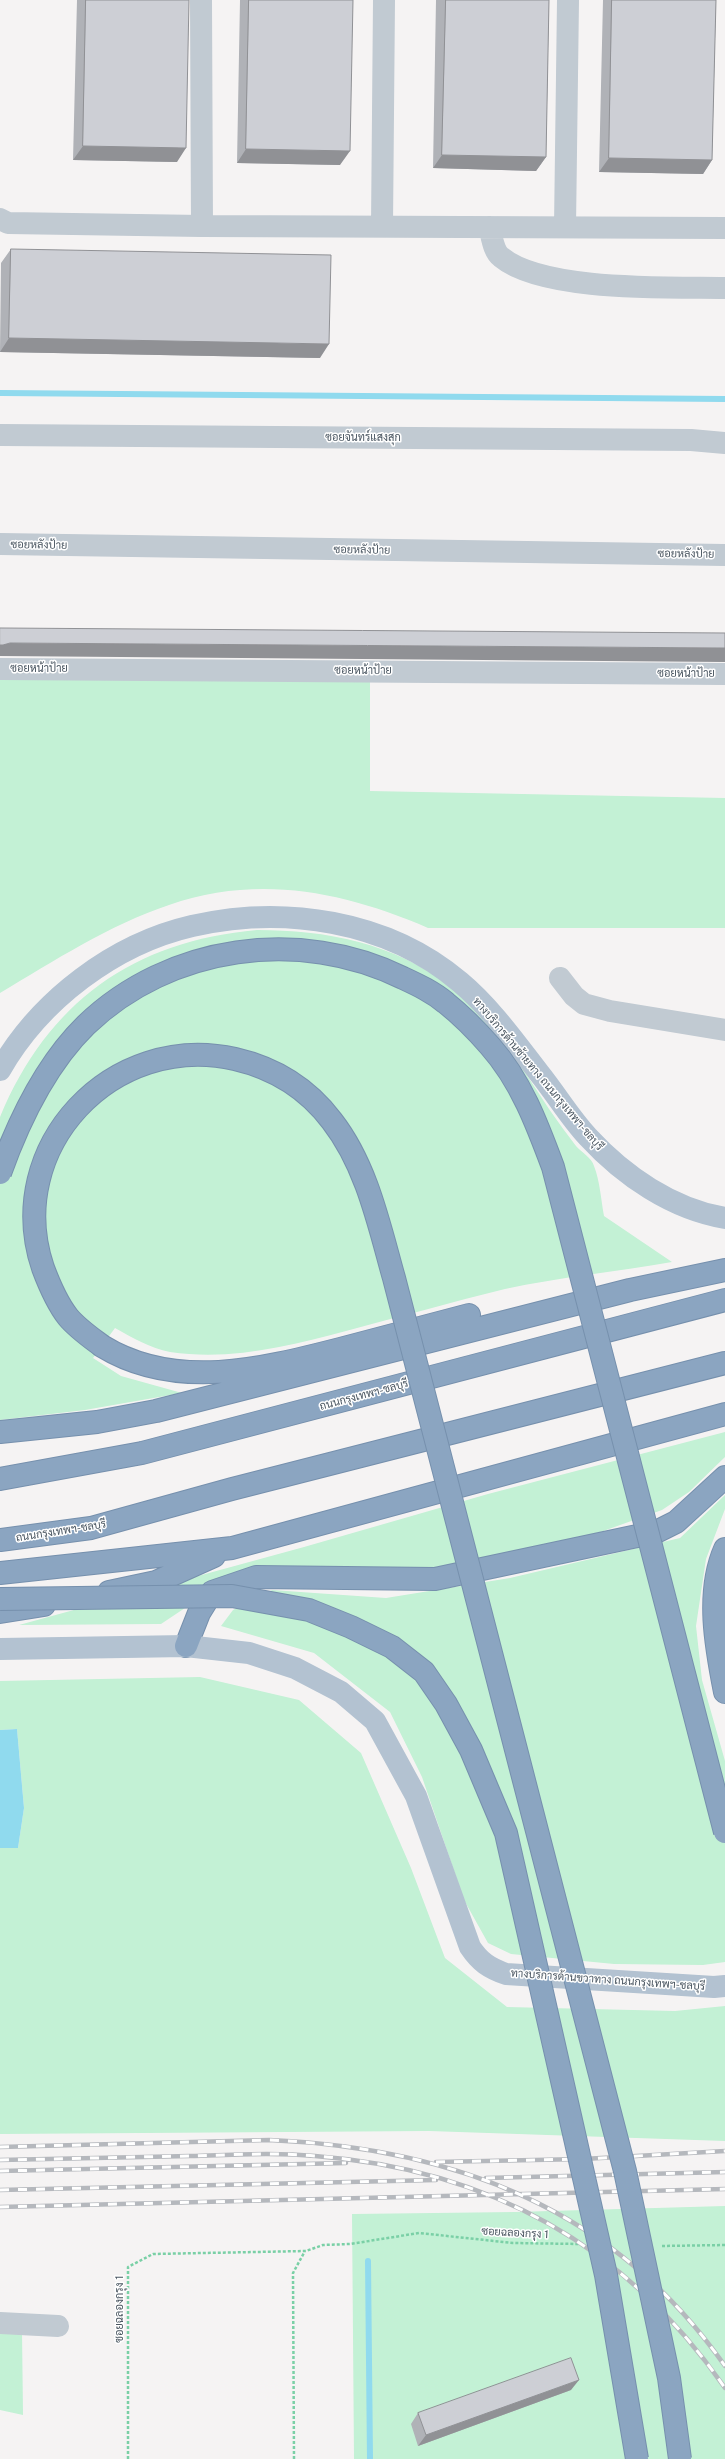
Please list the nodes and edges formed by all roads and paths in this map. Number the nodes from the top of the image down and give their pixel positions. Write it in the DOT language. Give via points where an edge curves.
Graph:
graph roads {
  1 [pos="200,0"];
  2 [pos="384,0"];
  3 [pos="568,0"];
  4 [pos="0,219"];
  5 [pos="202,226"];
  6 [pos="382,226"];
  7 [pos="489,227"];
  8 [pos="565,227"];
  9 [pos="725,228"];
  10 [pos="725,288"];
  11 [pos="0,435"];
  12 [pos="725,443"];
  13 [pos="0,544"];
  14 [pos="725,555"];
  15 [pos="0,669"];
  16 [pos="725,674"];
  17 [pos="560,978"];
  18 [pos="725,1030"];
  19 [pos="0,1070"];
  20 [pos="0,1173"];
  21 [pos="725,1218"];
  22 [pos="725,1270"];
  23 [pos="630,1290"];
  24 [pos="725,1300"];
  25 [pos="725,1363"];
  26 [pos="720,1416"];
  27 [pos="0,1432"];
  28 [pos="725,1477"];
  29 [pos="0,1479"];
  30 [pos="0,1540"];
  31 [pos="232,1548"];
  32 [pos="725,1548"];
  33 [pos="0,1573"];
  34 [pos="0,1599"];
  35 [pos="0,1612"];
  36 [pos="186,1646"];
  37 [pos="0,1649"];
  38 [pos="725,1692"];
  39 [pos="725,1832"];
  40 [pos="725,1986"];
  41 [pos="582,2244"];
  42 [pos="725,2245"];
  43 [pos="659,2246"];
  44 [pos="306,2251"];
  45 [pos="0,2323"];
  46 [pos="58,2326"];
  47 [pos="128,2459"];
  48 [pos="294,2459"];
  49 [pos="637,2459"];
  50 [pos="680,2459"];
  1 -- 5 [label="street"];
  2 -- 6 [label="street"];
  3 -- 8 [label="street"];
  4 -- 5 [label="street" via="8,223"];
  5 -- 6 [label="street"];
  6 -- 7 [label="street"];
  7 -- 8 [label="street"];
  7 -- 10 [label="street" via="500,257 516,266 547,276 610,286"];
  8 -- 9 [label="street"];
  11 -- 12 [label="street, ซอยจันทร์แสงสุก" via="683,440"];
  13 -- 14 [label="street, ซอยหลังป้าย"];
  15 -- 16 [label="street, ซอยหน้าป้าย"];
  17 -- 18 [label="street" via="584,1004 610,1011"];
  19 -- 21 [label="main road, ทางบริการด้านซ้ายทาง ถนนกรุงเทพฯ-ชลบุรี" via="38,1018 91,971 115,957 177,930 212,922 272,916 310,919 377,936 436,963 461,982 487,1010 540,1073 587,1136 615,1164 663,1196"];
  20 -- 39 [label="highway, bridge" via="27,1109 70,1043 91,1021 126,994 178,966 242,952 298,949 334,954 392,973 446,1003 490,1046 524,1095 553,1167"];
  22 -- 23 [label="highway"];
  23 -- 27 [label="highway" via="156,1411 97,1422"];
  23 -- 50 [label="highway, bridge" via="588,1292 511,1306 321,1354 264,1367 223,1373 176,1371 143,1366 102,1346 68,1317 47,1278 37,1241 35,1221 40,1171 51,1145 73,1114 86,1099 116,1075 146,1063 199,1053 254,1063 277,1074 310,1097 334,1122 358,1165 370,1196 394,1278 624,2171 669,2378"];
  24 -- 29 [label="highway, ถนนกรุงเทพฯ-ชลบุรี" via="142,1453"];
  25 -- 30 [label="highway, ถนนกรุงเทพฯ-ชลบุรี" via="232,1489 91,1528"];
  26 -- 31 [label="highway"];
  28 -- 36 [label="highway" via="676,1522 656,1532 435,1578 256,1577 225,1586 212,1592 199,1613"];
  31 -- 33 [label="highway"];
  31 -- 35 [label="highway" via="156,1582 54,1604"];
  32 -- 38 [label="highway" via="715,1582 714,1613"];
  34 -- 49 [label="highway, bridge" via="232,1596 310,1610 392,1647 424,1672 446,1704 471,1750 506,1833 606,2275"];
  36 -- 37 [label="main road, ทางบริการด้านขวาทาง ถนนกรุงเทพฯ-ชลบุรี"];
  36 -- 40 [label="main road, ทางบริการด้านขวาทาง ถนนกรุงเทพฯ-ชลบุรี" via="249,1653 295,1668 341,1692 375,1721 416,1796 470,1947 480,1961 492,1969 506,1974"];
  41 -- 44 [label="path, ซอยฉลองกรุง 1" via="512,2243 419,2233 323,2246"];
  42 -- 43 [label="path"];
  44 -- 47 [label="path, ซอยฉลองกรุง 1" via="153,2254 128,2267"];
  44 -- 48 [label="path" via="293,2273"];
  45 -- 46 [label="street"];
}
